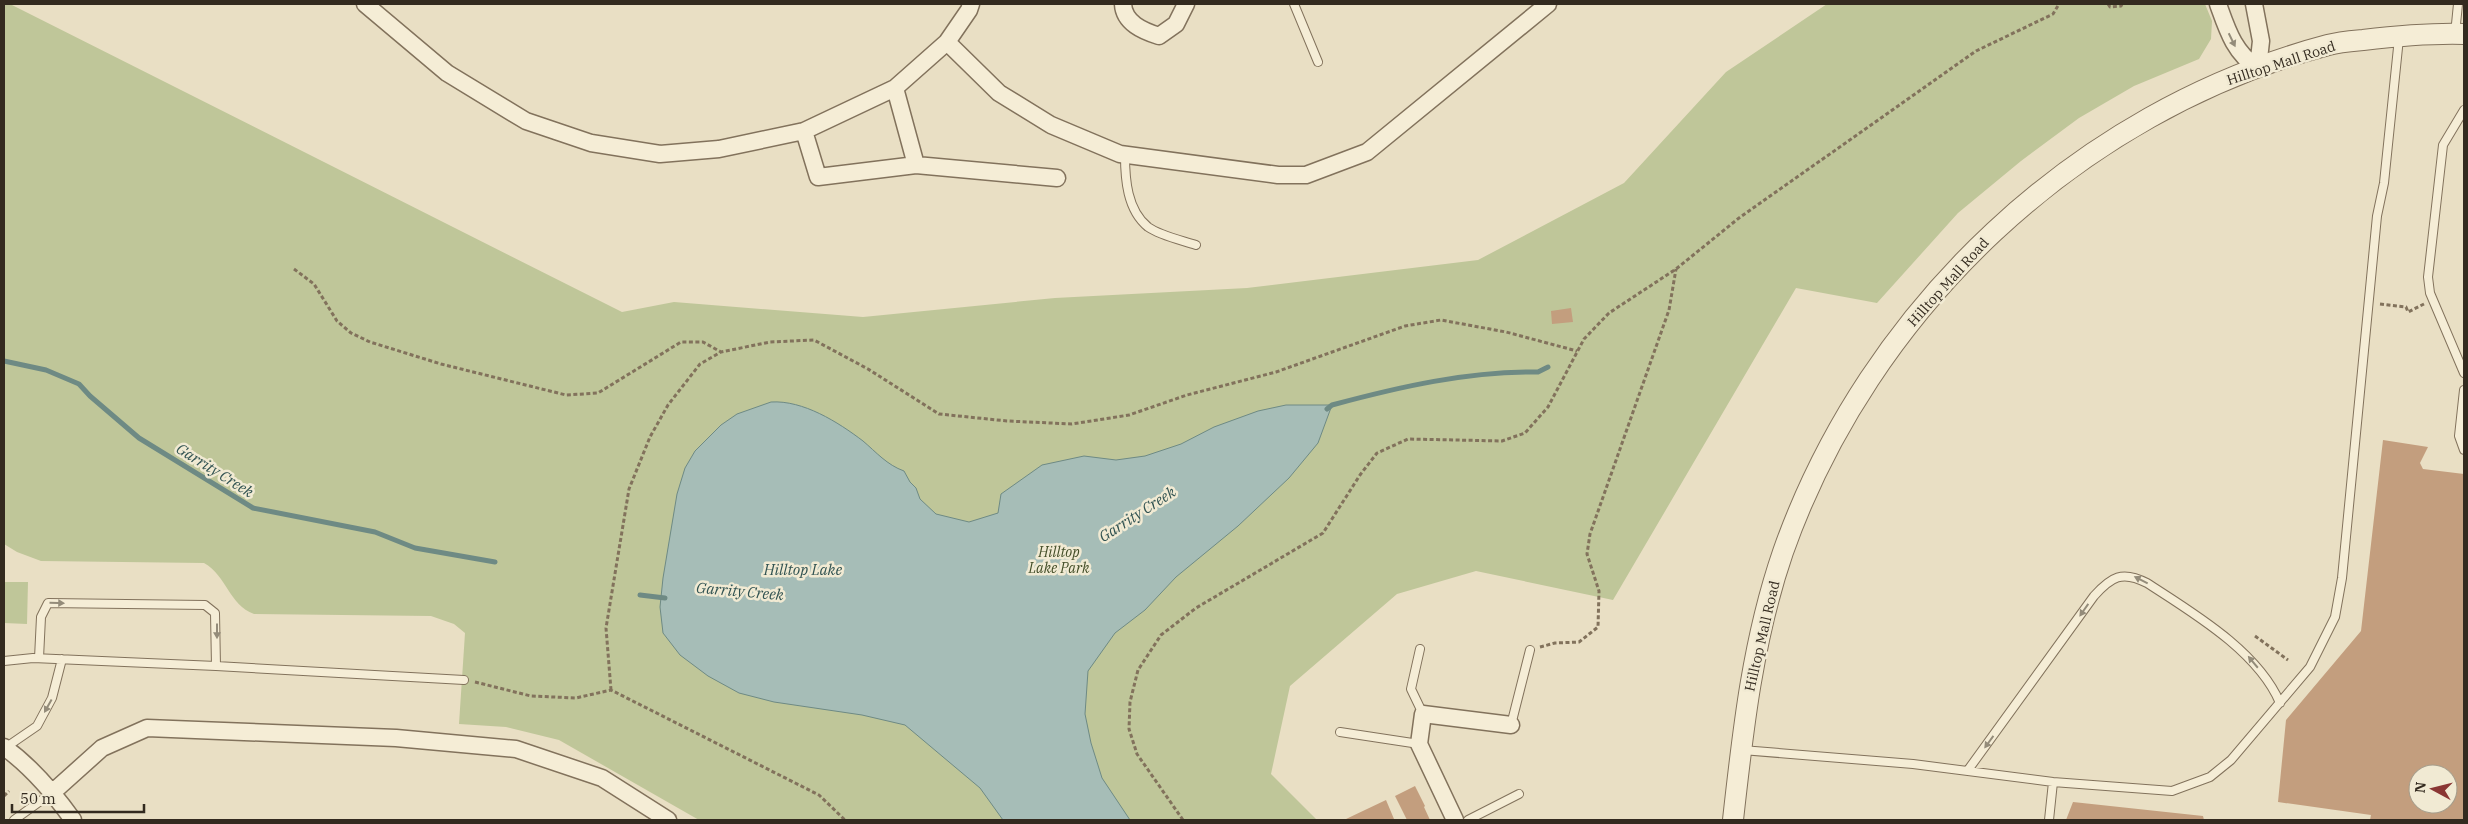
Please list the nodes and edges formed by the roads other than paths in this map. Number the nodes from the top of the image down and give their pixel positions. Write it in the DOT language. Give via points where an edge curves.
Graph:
graph roads {
  1 [pos="365,4"];
  2 [pos="971,4"];
  3 [pos="1123,4"];
  4 [pos="1186,4"];
  5 [pos="1294,4"];
  6 [pos="1548,4"];
  7 [pos="2218,4"];
  8 [pos="2254,4"];
  9 [pos="2458,4"];
  10 [pos="2460,34"];
  11 [pos="2399,36"];
  12 [pos="947,42"];
  13 [pos="1318,62"];
  14 [pos="2258,68"];
  15 [pos="895,88"];
  16 [pos="2464,110"];
  17 [pos="804,131"];
  18 [pos="1126,155"];
  19 [pos="916,165"];
  20 [pos="1057,178"];
  21 [pos="1196,245"];
  22 [pos="2464,373"];
  23 [pos="2464,390"];
  24 [pos="2464,450"];
  25 [pos="1420,649"];
  26 [pos="1530,650"];
  27 [pos="39,658"];
  28 [pos="62,659"];
  29 [pos="4,661"];
  30 [pos="216,666"];
  31 [pos="464,680"];
  32 [pos="2280,702"];
  33 [pos="1423,714"];
  34 [pos="1511,725"];
  35 [pos="1340,732"];
  36 [pos="1419,744"];
  37 [pos="4,747"];
  38 [pos="1741,750"];
  39 [pos="1968,770"];
  40 [pos="2053,782"];
  41 [pos="53,792"];
  42 [pos="1519,794"];
  43 [pos="14,820"];
  44 [pos="73,820"];
  45 [pos="668,820"];
  46 [pos="1455,820"];
  47 [pos="1468,820"];
  48 [pos="1733,820"];
  49 [pos="2049,820"];
  1 -- 17 [label="street" via="455,78 526,121 591,143 660,154 719,149"];
  2 -- 12 [label="street"];
  3 -- 4 [label="street" via="1124,11 1139,29 1159,36 1176,24"];
  5 -- 13 [label="lane"];
  6 -- 18 [label="street" via="1368,152 1306,175 1278,175"];
  7 -- 14 [label="street, one-way" via="2238,52"];
  8 -- 14 [label="street" via="2260,41"];
  9 -- 10 [label="lane"];
  10 -- 11 [label="street, Hilltop Mall Road"];
  11 -- 14 [label="street, Hilltop Mall Road" via="2330,44"];
  11 -- 32 [label="lane" via="2384,183 2378,206 2342,578 2335,617 2310,666"];
  12 -- 15 [label="street"];
  12 -- 18 [label="street" via="1006,97 1051,125"];
  14 -- 38 [label="street, Hilltop Mall Road" via="2197,92 2147,119 2053,181 1980,245 1899,337 1840,428 1809,489 1784,549 1759,636"];
  15 -- 17 [label="street"];
  15 -- 19 [label="street"];
  16 -- 22 [label="lane" via="2446,138 2440,158 2428,277 2433,300"];
  17 -- 19 [label="street" via="818,177"];
  18 -- 21 [label="lane" via="1125,175 1136,212 1148,226"];
  19 -- 20 [label="street"];
  23 -- 24 [label="lane" via="2459,436"];
  25 -- 33 [label="lane" via="1411,689"];
  26 -- 34 [label="lane"];
  27 -- 28 [label="lane"];
  27 -- 29 [label="lane"];
  27 -- 30 [label="lane, one-way" via="41,616 48,603 205,605 215,612"];
  28 -- 30 [label="lane"];
  28 -- 37 [label="lane, one-way" via="52,698 37,726"];
  30 -- 31 [label="lane"];
  32 -- 39 [label="lane, one-way" via="2273,685 2245,652 2146,582 2132,575 2118,577 2105,583 2094,596"];
  32 -- 40 [label="lane" via="2231,760 2210,777 2172,791"];
  33 -- 34 [label="street"];
  33 -- 36 [label="street"];
  35 -- 36 [label="lane"];
  36 -- 46 [label="street"];
  37 -- 41 [label="street"];
  38 -- 39 [label="lane"];
  38 -- 48 [label="street, Hilltop Mall Road"];
  39 -- 40 [label="lane"];
  40 -- 49 [label="lane"];
  41 -- 43 [label="lane"];
  41 -- 44 [label="street"];
  41 -- 45 [label="street" via="102,748 147,728 396,738 516,749 602,778"];
  42 -- 47 [label="lane"];
}
